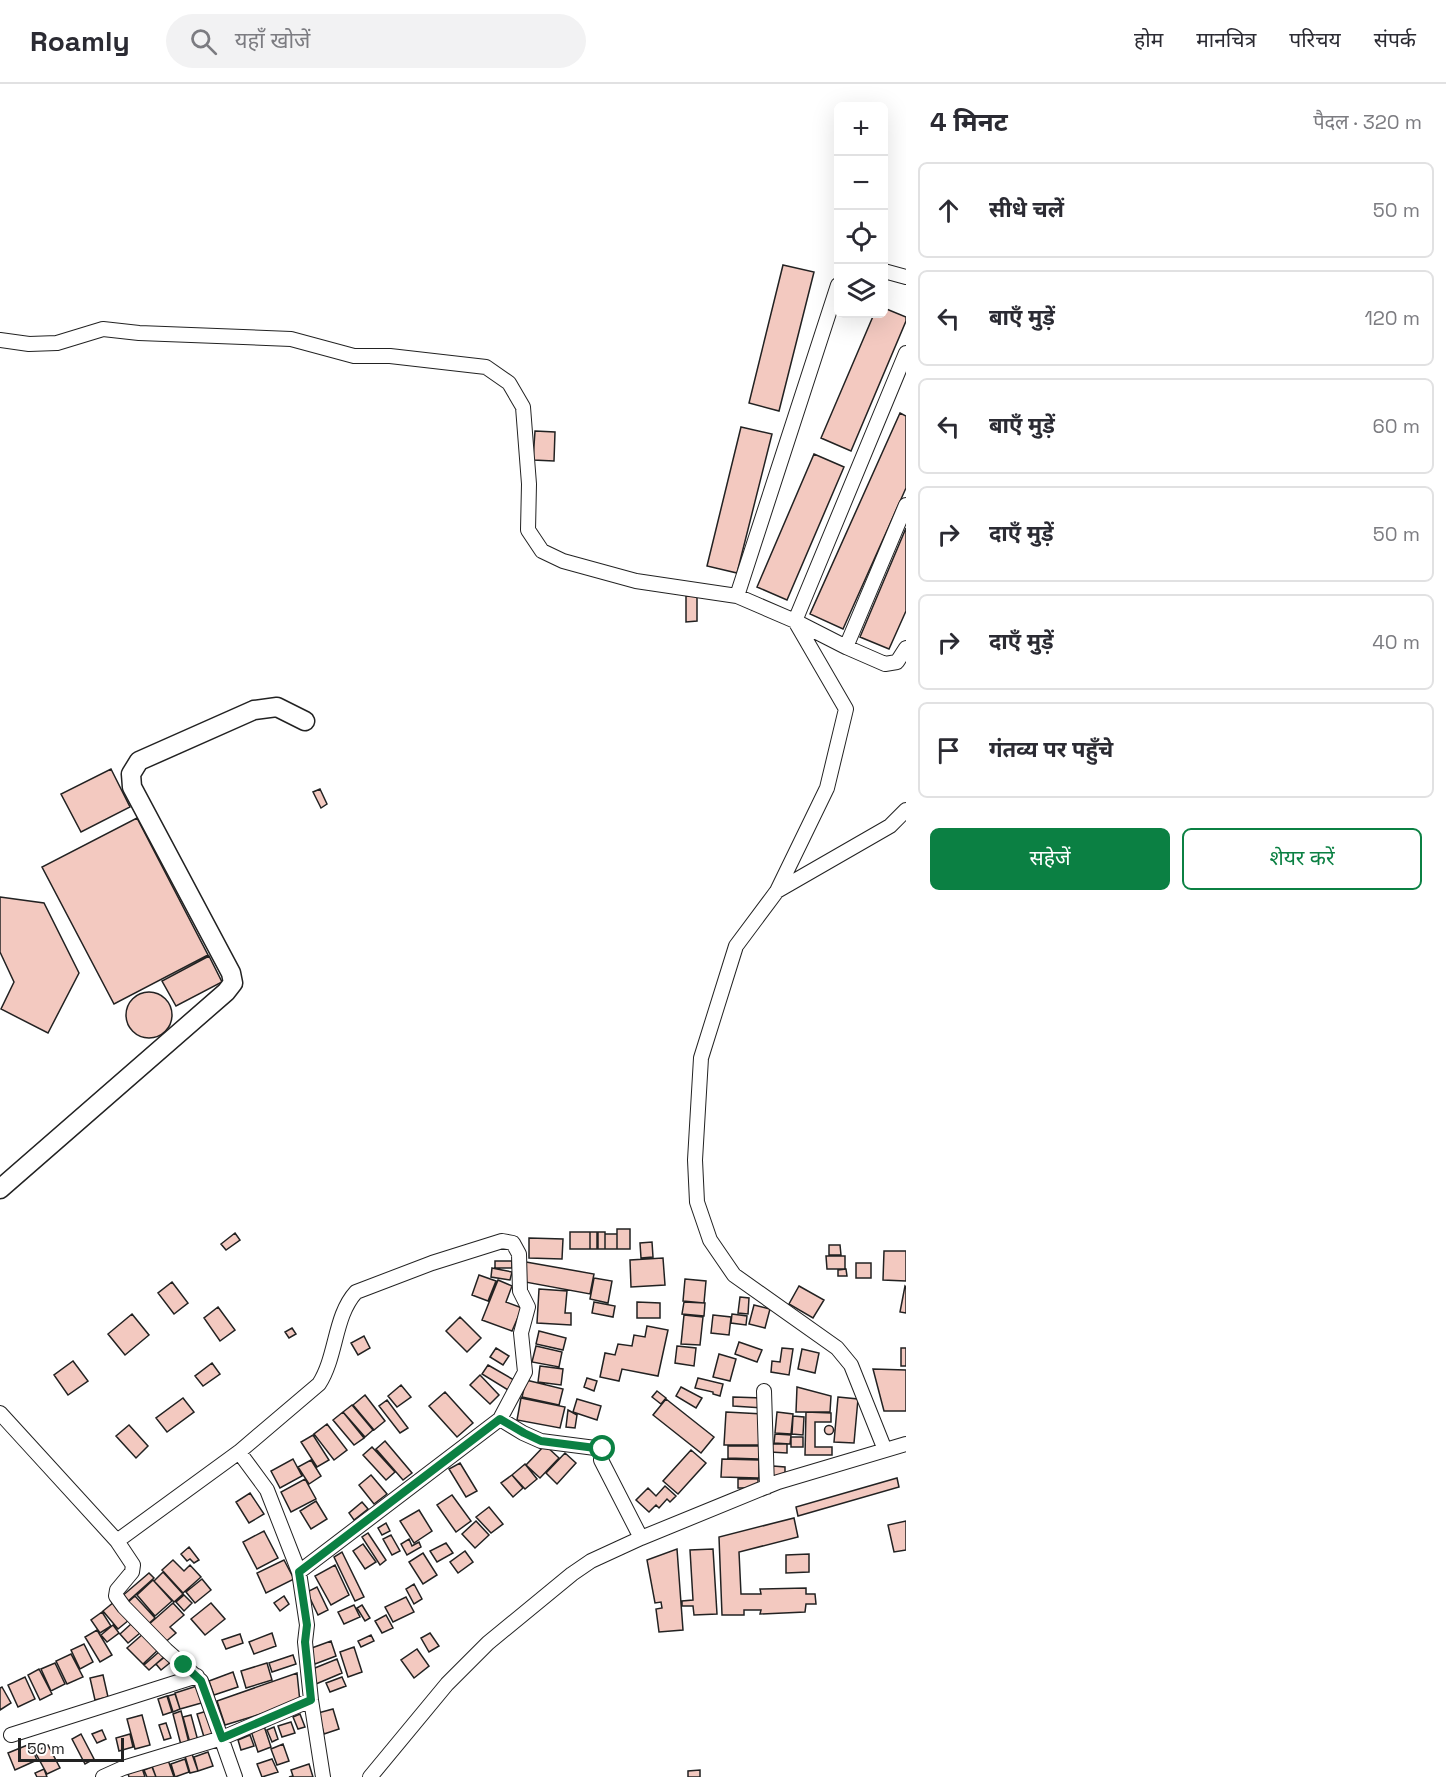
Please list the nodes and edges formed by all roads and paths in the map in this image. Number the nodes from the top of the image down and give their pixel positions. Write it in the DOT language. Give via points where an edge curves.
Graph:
graph roads {
  1 [pos="888,272"];
  2 [pos="906,277"];
  3 [pos="834,297"];
  4 [pos="0,340"];
  5 [pos="906,353"];
  6 [pos="900,383"];
  7 [pos="906,505"];
  8 [pos="737,596"];
  9 [pos="795,621"];
  10 [pos="846,647"];
  11 [pos="906,648"];
  12 [pos="306,721"];
  13 [pos="906,810"];
  14 [pos="777,891"];
  15 [pos="0,1189"];
  16 [pos="764,1391"];
  17 [pos="0,1413"];
  18 [pos="500,1419"];
  19 [pos="906,1444"];
  20 [pos="885,1450"];
  21 [pos="239,1452"];
  22 [pos="767,1487"];
  23 [pos="640,1538"];
  24 [pos="117,1541"];
  25 [pos="299,1572"];
  26 [pos="197,1676"];
  27 [pos="311,1700"];
  28 [pos="11,1735"];
  29 [pos="222,1738"];
  30 [pos="125,1772"];
  31 [pos="103,1777"];
  32 [pos="235,1777"];
  33 [pos="323,1777"];
  34 [pos="370,1777"];
  1 -- 2 [label="street"];
  3 -- 8 [label="street"];
  4 -- 8 [label="street" via="57,343 103,329 291,339 354,356 486,367 509,383 523,407 528,530 542,551 563,561 636,581"];
  5 -- 6 [label="street"];
  6 -- 9 [label="street"];
  7 -- 10 [label="street"];
  8 -- 9 [label="street"];
  9 -- 10 [label="street"];
  9 -- 14 [label="street" via="846,709 828,788"];
  10 -- 11 [label="street" via="885,664 897,662"];
  12 -- 15 [label="street" via="277,707 254,710 139,760 131,774 132,787 233,983"];
  13 -- 14 [label="street" via="890,826"];
  14 -- 20 [label="street" via="736,946 701,1058 695,1160 697,1202 710,1240 734,1275 837,1348 851,1365"];
  16 -- 22 [label="street"];
  17 -- 24 [label="street"];
  18 -- 21 [label="street" via="525,1372 521,1333 528,1307 520,1291 519,1254 513,1243 502,1241 356,1292 344,1310 328,1370 319,1384"];
  18 -- 23 [label="street" via="541,1441 603,1449 601,1460"];
  18 -- 25 [label="street"];
  19 -- 20 [label="street"];
  20 -- 22 [label="street"];
  21 -- 24 [label="street"];
  21 -- 25 [label="street" via="267,1490"];
  22 -- 23 [label="street"];
  23 -- 34 [label="street" via="572,1574 488,1643 447,1684"];
  24 -- 26 [label="street" via="133,1565 116,1596 166,1650"];
  25 -- 27 [label="street" via="307,1625"];
  26 -- 28 [label="street"];
  26 -- 29 [label="street"];
  27 -- 29 [label="street"];
  27 -- 33 [label="street"];
  29 -- 30 [label="street"];
  29 -- 32 [label="street"];
  30 -- 31 [label="street"];
}
